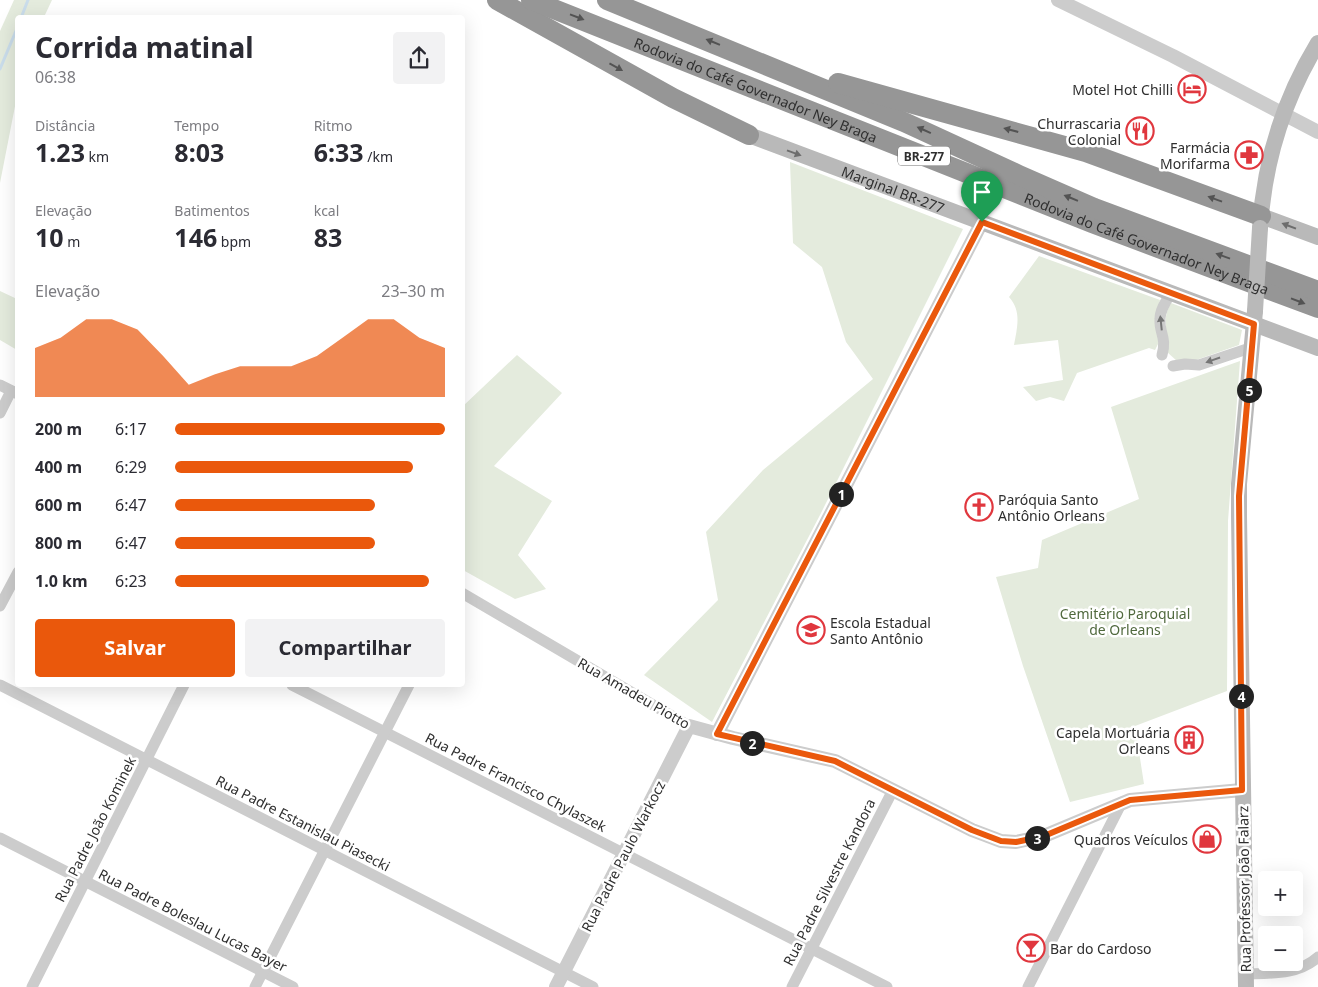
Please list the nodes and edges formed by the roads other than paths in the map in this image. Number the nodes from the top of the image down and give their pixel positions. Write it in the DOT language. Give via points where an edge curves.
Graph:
graph roads {
  1 [pos="497,0"];
  2 [pos="531,0"];
  3 [pos="607,0"];
  4 [pos="1058,0"];
  5 [pos="1318,43"];
  6 [pos="758,61"];
  7 [pos="1284,114"];
  8 [pos="1318,132"];
  9 [pos="749,135"];
  10 [pos="982,222"];
  11 [pos="1260,222"];
  12 [pos="1318,237"];
  13 [pos="1318,291"];
  14 [pos="1171,293"];
  15 [pos="1318,308"];
  16 [pos="1255,317"];
  17 [pos="1253,347"];
  18 [pos="1318,348"];
  19 [pos="1162,354"];
  20 [pos="1173,366"];
  21 [pos="0,384"];
  22 [pos="14,393"];
  23 [pos="0,414"];
  24 [pos="15,578"];
  25 [pos="465,595"];
  26 [pos="0,606"];
  27 [pos="0,685"];
  28 [pos="183,687"];
  29 [pos="296,687"];
  30 [pos="409,687"];
  31 [pos="690,726"];
  32 [pos="385,732"];
  33 [pos="717,734"];
  34 [pos="146,760"];
  35 [pos="893,790"];
  36 [pos="1242,790"];
  37 [pos="1122,802"];
  38 [pos="0,838"];
  39 [pos="325,850"];
  40 [pos="624,854"];
  41 [pos="85,881"];
  42 [pos="812,948"];
  43 [pos="1318,958"];
  44 [pos="262,972"];
  45 [pos="564,972"];
  46 [pos="1245,981"];
  47 [pos="32,987"];
  48 [pos="255,987"];
  49 [pos="293,987"];
  50 [pos="556,987"];
  51 [pos="593,987"];
  52 [pos="792,987"];
  53 [pos="887,987"];
  54 [pos="1028,987"];
  1 -- 9 [label="highway, one-way" via="673,98"];
  2 -- 15 [label="highway, Rodovia do Café Governador Ney Braga / BR-277, one-way" via="1085,220"];
  6 -- 3 [label="highway, Rodovia do Café Governador Ney Braga / BR-277, one-way"];
  4 -- 7 [label="street"];
  5 -- 7 [label="main road, Rua Professor João Falarz"];
  11 -- 6 [label="highway, one-way" via="1086,152"];
  13 -- 6 [label="highway, Rodovia do Café Governador Ney Braga / BR-277, one-way" via="1058,193 923,130"];
  7 -- 8 [label="street"];
  7 -- 11 [label="main road, Rua Professor João Falarz" via="1270,160"];
  9 -- 10 [label="main road, Marginal BR-277, one-way"];
  10 -- 14 [label="main road, Marginal BR-277"];
  10 -- 33 [label="street"];
  12 -- 11 [label="main road, one-way"];
  11 -- 16 [label="main road, Rua Professor João Falarz, bridge"];
  14 -- 16 [label="main road, Marginal BR-277"];
  19 -- 14 [label="street, one-way" via="1165,340 1160,319"];
  16 -- 17 [label="main road, Rua Professor João Falarz"];
  16 -- 18 [label="main road, Marginal BR-277"];
  17 -- 20 [label="street, one-way" via="1199,365"];
  17 -- 36 [label="main road, Rua Professor João Falarz" via="1239,496"];
  21 -- 22 [label="street"];
  22 -- 23 [label="street"];
  24 -- 26 [label="street"];
  25 -- 31 [label="street, Rua Amadeu Piotto"];
  27 -- 34 [label="street, Rua Padre Estanislau Piasecki"];
  28 -- 34 [label="street, Rua Padre João Kominek"];
  29 -- 32 [label="street, Rua Padre Francisco Chylaszek"];
  30 -- 32 [label="street"];
  31 -- 33 [label="street, Rua Amadeu Piotto"];
  31 -- 40 [label="street, Rua Padre Paulo Warkocz"];
  32 -- 39 [label="street"];
  32 -- 40 [label="street, Rua Padre Francisco Chylaszek"];
  33 -- 35 [label="street, Rua Amadeu Piotto" via="835,761"];
  34 -- 39 [label="street, Rua Padre Estanislau Piasecki"];
  34 -- 41 [label="street, Rua Padre João Kominek"];
  35 -- 37 [label="street, Rua Amadeu Piotto" via="986,837 1016,842 1044,836"];
  35 -- 42 [label="street, Rua Padre Silvestre Kandora"];
  36 -- 37 [label="street, Rua Amadeu Piotto"];
  36 -- 46 [label="main road, Rua Professor João Falarz"];
  37 -- 54 [label="street"];
  38 -- 41 [label="street, Rua Padre Boleslau Lucas Bayer"];
  39 -- 44 [label="street"];
  39 -- 45 [label="street, Rua Padre Estanislau Piasecki"];
  40 -- 42 [label="street, Rua Padre Francisco Chylaszek"];
  40 -- 45 [label="street, Rua Padre Paulo Warkocz"];
  41 -- 44 [label="street, Rua Padre Boleslau Lucas Bayer"];
  41 -- 47 [label="street, Rua Padre João Kominek"];
  42 -- 52 [label="street, Rua Padre Silvestre Kandora"];
  42 -- 53 [label="street, Rua Padre Francisco Chylaszek"];
  43 -- 46 [label="street" via="1297,970"];
  44 -- 48 [label="street"];
  44 -- 49 [label="street, Rua Padre Boleslau Lucas Bayer"];
  45 -- 50 [label="street, Rua Padre Paulo Warkocz"];
  45 -- 51 [label="street, Rua Padre Estanislau Piasecki"];
}
